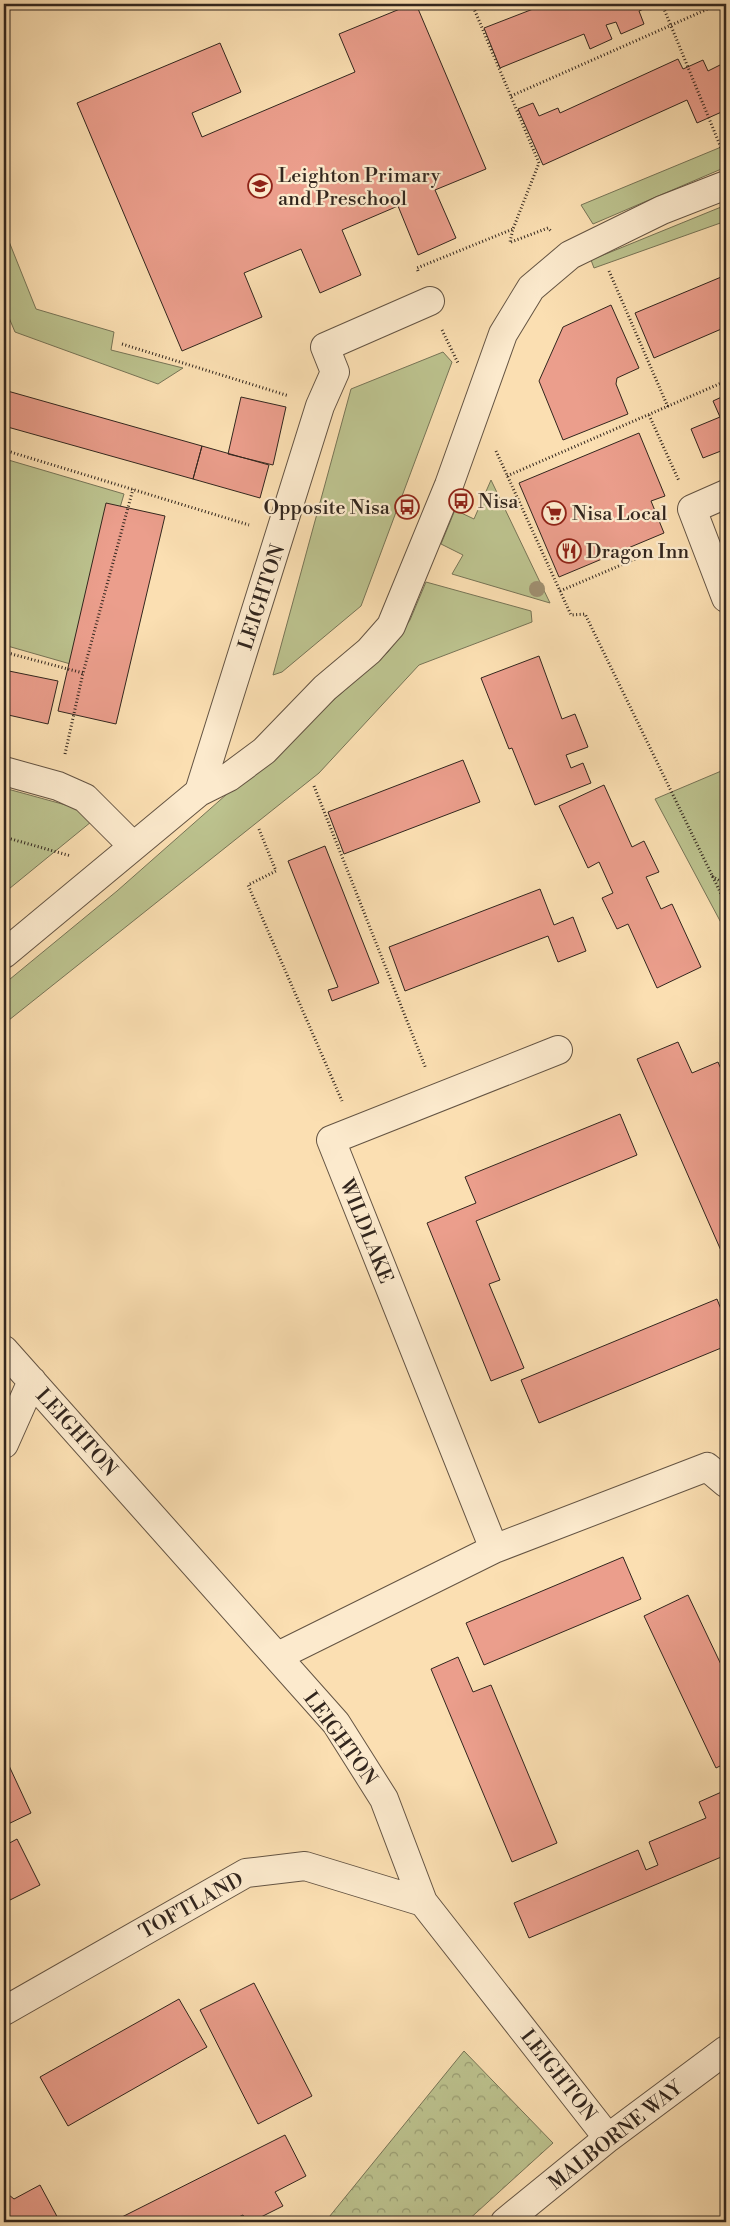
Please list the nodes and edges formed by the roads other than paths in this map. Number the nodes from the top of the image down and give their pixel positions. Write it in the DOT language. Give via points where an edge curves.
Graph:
graph roads {
  1 [pos="726,184"];
  2 [pos="430,301"];
  3 [pos="726,494"];
  4 [pos="726,598"];
  5 [pos="4,771"];
  6 [pos="199,792"];
  7 [pos="133,846"];
  8 [pos="4,954"];
  9 [pos="558,1050"];
  10 [pos="4,1350"];
  11 [pos="32,1381"];
  12 [pos="4,1444"];
  13 [pos="726,1483"];
  14 [pos="494,1549"];
  15 [pos="278,1656"];
  16 [pos="422,1902"];
  17 [pos="4,2011"];
  18 [pos="726,2050"];
  19 [pos="608,2138"];
  20 [pos="505,2222"];
  1 -- 6 [label="street" via="662,210 570,256 531,288 502,334 449,485 391,626 264,751 229,778"];
  2 -- 6 [label="street, LEIGHTON" via="325,348 335,372 320,406"];
  3 -- 4 [label="street" via="692,509"];
  5 -- 7 [label="street" via="58,786 85,798"];
  6 -- 7 [label="street"];
  7 -- 8 [label="street"];
  9 -- 14 [label="street, WILDLAKE" via="331,1140"];
  10 -- 11 [label="street, LEIGHTON"];
  11 -- 12 [label="street"];
  11 -- 15 [label="street, LEIGHTON"];
  13 -- 14 [label="street" via="707,1467"];
  14 -- 15 [label="street"];
  15 -- 16 [label="street, LEIGHTON" via="336,1722 384,1799"];
  16 -- 17 [label="street, TOFTLAND" via="305,1866 246,1873"];
  16 -- 19 [label="street, LEIGHTON"];
  18 -- 19 [label="street, MALBORNE WAY"];
  19 -- 20 [label="street, MALBORNE WAY"];
}
